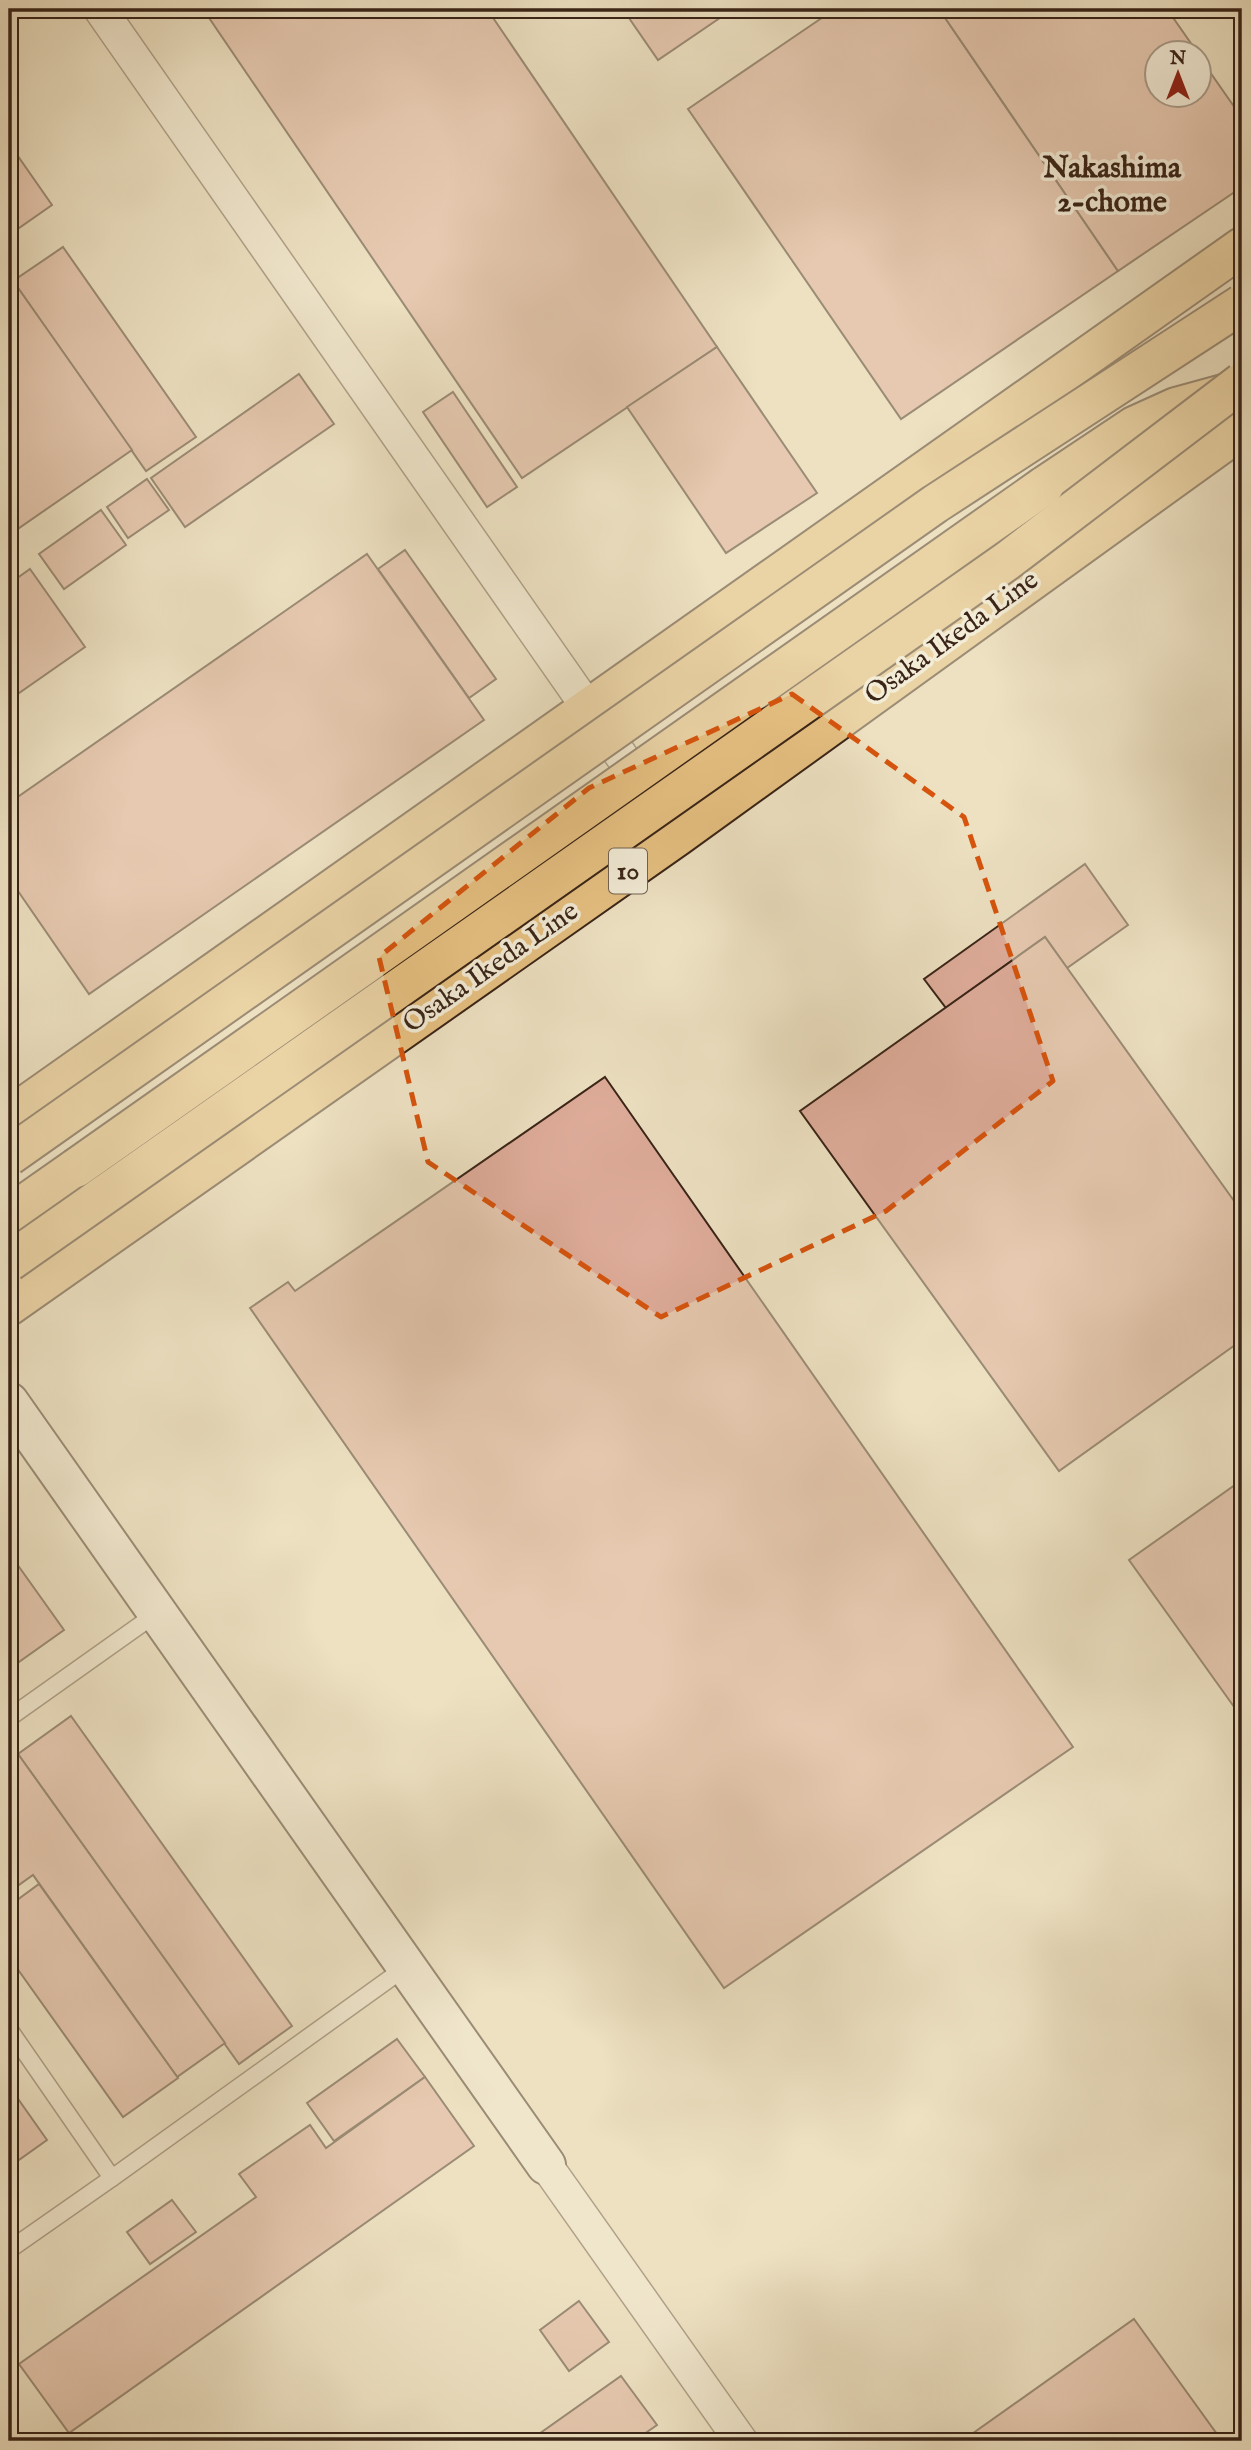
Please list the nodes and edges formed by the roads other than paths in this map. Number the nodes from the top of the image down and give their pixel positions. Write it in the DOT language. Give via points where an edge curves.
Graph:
graph roads {
  1 [pos="100,9"];
  2 [pos="1242,247"];
  3 [pos="1242,304"];
  4 [pos="1242,382"];
  5 [pos="1242,389"];
  6 [pos="1242,429"];
  7 [pos="588,710"];
  8 [pos="678,836"];
  9 [pos="9,1116"];
  10 [pos="9,1156"];
  11 [pos="9,1215"];
  12 [pos="9,1262"];
  13 [pos="9,1306"];
  14 [pos="9,1402"];
  15 [pos="157,1613"];
  16 [pos="9,1718"];
  17 [pos="406,1967"];
  18 [pos="9,2029"];
  19 [pos="546,2165"];
  20 [pos="112,2178"];
  21 [pos="9,2250"];
  22 [pos="741,2441"];
  1 -- 7 [label="street"];
  2 -- 7 [label="main road"];
  3 -- 10 [label="main road, bridge" via="935,504"];
  4 -- 12 [label="main road, bridge" via="1007,561"];
  5 -- 11 [label="main road, bridge" via="1155,416 1044,486"];
  6 -- 8 [label="main road, Osaka Ikeda Line / 10"];
  7 -- 8 [label="street"];
  7 -- 9 [label="main road"];
  8 -- 13 [label="main road, Osaka Ikeda Line / 10"];
  14 -- 15 [label="street"];
  15 -- 16 [label="lane"];
  15 -- 17 [label="street"];
  17 -- 19 [label="street"];
  17 -- 20 [label="lane"];
  18 -- 20 [label="lane"];
  19 -- 22 [label="street"];
  20 -- 21 [label="lane"];
}
